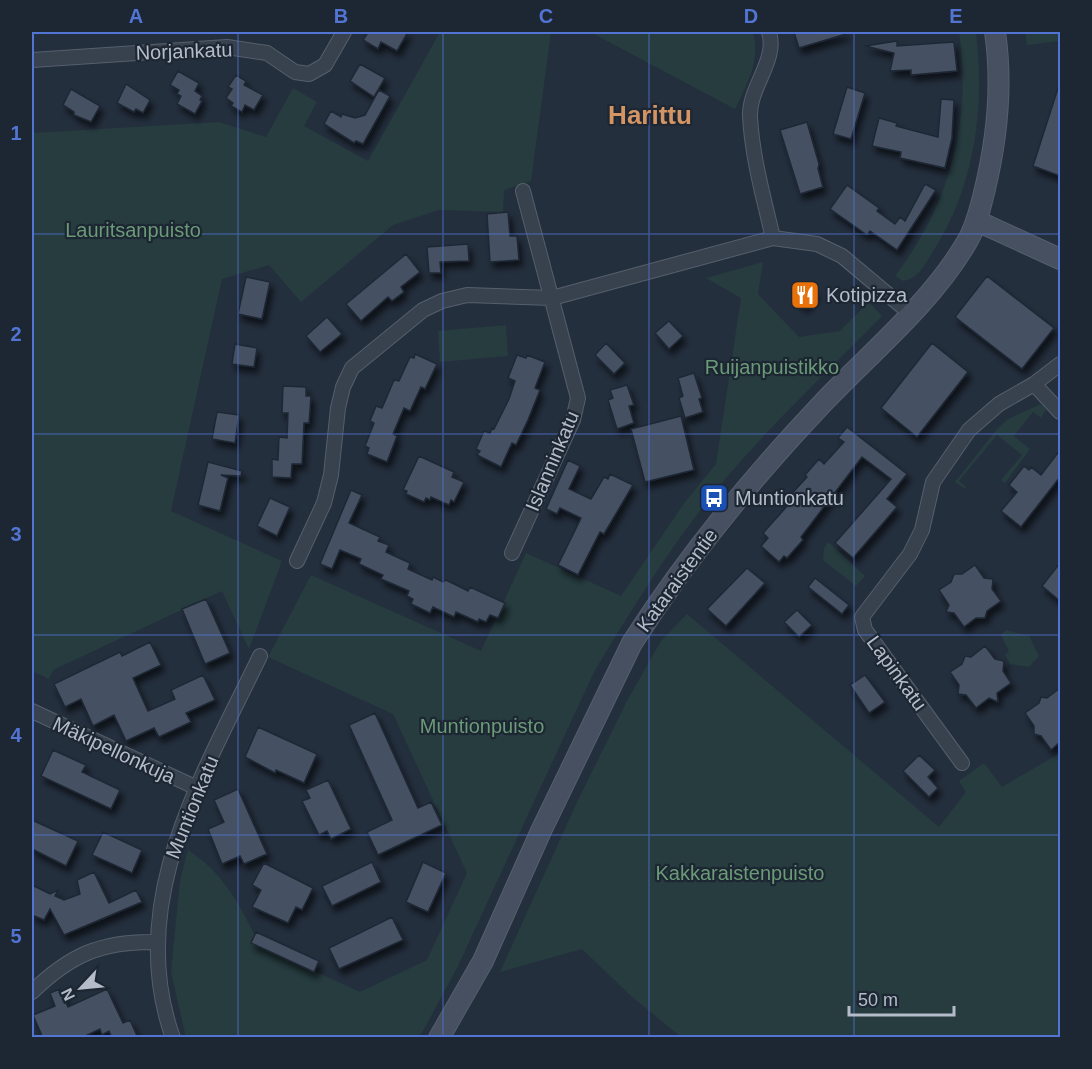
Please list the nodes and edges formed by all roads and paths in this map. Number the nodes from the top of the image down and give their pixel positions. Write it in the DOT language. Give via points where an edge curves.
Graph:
graph roads {
  1 [pos="344,32"];
  2 [pos="769,32"];
  3 [pos="995,32"];
  4 [pos="32,60"];
  5 [pos="523,191"];
  6 [pos="977,220"];
  7 [pos="773,238"];
  8 [pos="1060,259"];
  9 [pos="552,298"];
  10 [pos="910,314"];
  11 [pos="1060,364"];
  12 [pos="1035,384"];
  13 [pos="1060,412"];
  14 [pos="512,554"];
  15 [pos="297,561"];
  16 [pos="260,656"];
  17 [pos="32,711"];
  18 [pos="962,763"];
  19 [pos="197,788"];
  20 [pos="156,942"];
  21 [pos="32,992"];
  22 [pos="173,1038"];
  23 [pos="439,1038"];
  1 -- 4 [label="street, Norjankatu" via="325,65 309,74 295,72 267,53 227,46"];
  2 -- 7 [label="street" via="769,56 750,113"];
  3 -- 6 [label="street, Kataraistentie" via="1000,92 994,152"];
  5 -- 9 [label="street, Islanninkatu"];
  6 -- 8 [label="street"];
  6 -- 10 [label="street, Kataraistentie" via="942,277"];
  7 -- 9 [label="street"];
  7 -- 10 [label="street" via="817,244 842,256"];
  9 -- 14 [label="street, Islanninkatu" via="576,384 577,408"];
  9 -- 15 [label="street" via="467,295 442,301 423,310 352,368 338,408 324,503"];
  10 -- 23 [label="street, Kataraistentie" via="778,451 705,538 650,615 632,643 541,831 483,961"];
  11 -- 12 [label="street, Lapinkatu"];
  12 -- 13 [label="street"];
  12 -- 18 [label="street, Lapinkatu" via="982,418 950,456 933,482 921,530 910,554 862,616 865,630"];
  16 -- 19 [label="street, Muntionkatu"];
  17 -- 19 [label="street, Mäkipellonkuja"];
  19 -- 20 [label="street, Muntionkatu" via="169,862"];
  20 -- 21 [label="street" via="99,948 78,955"];
  20 -- 22 [label="street, Muntionkatu" via="159,985"];
}
